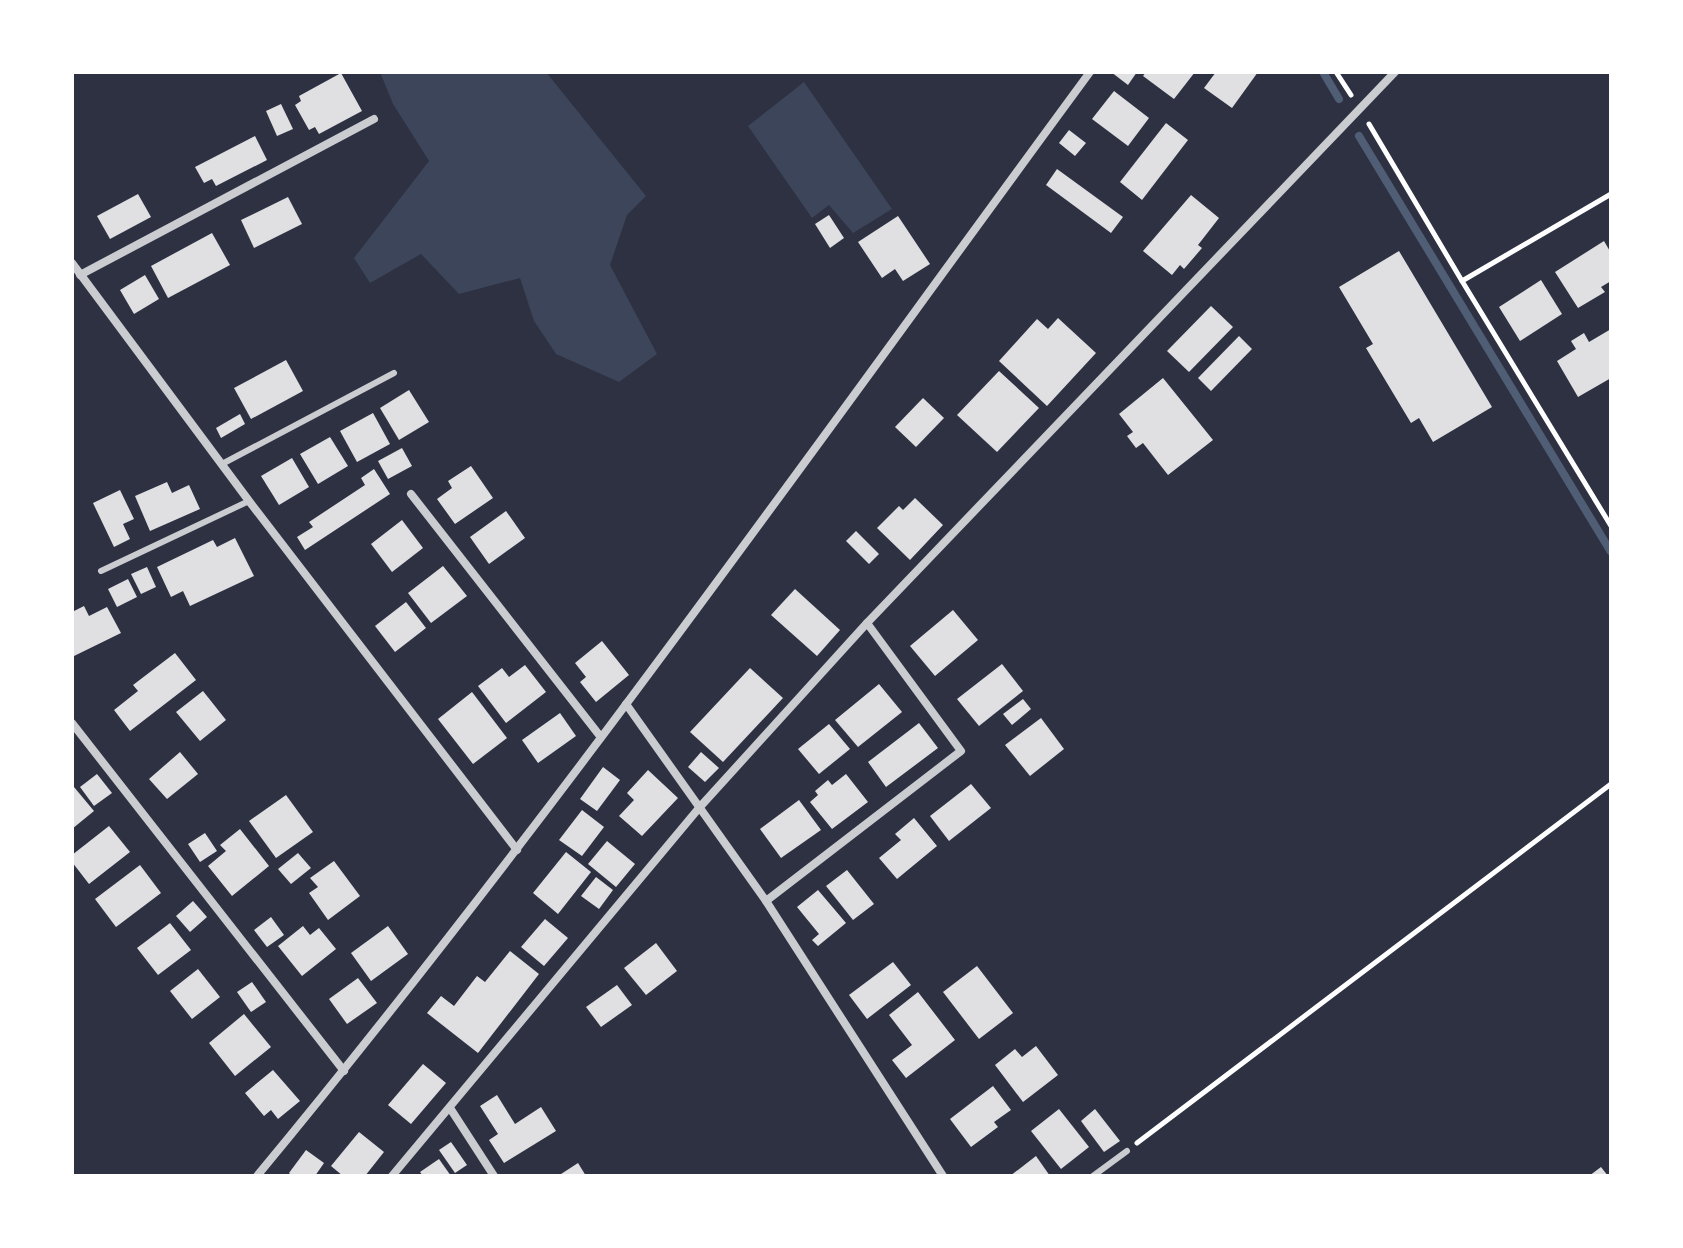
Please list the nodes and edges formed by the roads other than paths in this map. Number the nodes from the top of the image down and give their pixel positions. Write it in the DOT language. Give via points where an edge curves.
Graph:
graph roads {
  1 [pos="1090,72"];
  2 [pos="1395,72"];
  3 [pos="374,119"];
  4 [pos="72,263"];
  5 [pos="80,275"];
  6 [pos="394,373"];
  7 [pos="222,464"];
  8 [pos="411,494"];
  9 [pos="249,501"];
  10 [pos="101,571"];
  11 [pos="867,623"];
  12 [pos="626,704"];
  13 [pos="72,723"];
  14 [pos="600,736"];
  15 [pos="699,808"];
  16 [pos="517,850"];
  17 [pos="766,901"];
  18 [pos="344,1071"];
  19 [pos="450,1108"];
  20 [pos="1127,1151"];
  21 [pos="257,1176"];
  22 [pos="392,1176"];
  23 [pos="494,1176"];
  24 [pos="943,1176"];
  25 [pos="1093,1176"];
  1 -- 12 [label="street"];
  2 -- 11 [label="street"];
  3 -- 5 [label="street"];
  4 -- 5 [label="street"];
  5 -- 7 [label="street"];
  6 -- 7 [label="lane"];
  7 -- 9 [label="street"];
  8 -- 14 [label="street"];
  9 -- 10 [label="lane"];
  9 -- 16 [label="street"];
  11 -- 15 [label="street"];
  11 -- 17 [label="street" via="961,751"];
  12 -- 14 [label="street"];
  12 -- 15 [label="street"];
  13 -- 18 [label="street"];
  14 -- 16 [label="street"];
  15 -- 17 [label="street"];
  15 -- 19 [label="street"];
  16 -- 18 [label="street"];
  17 -- 24 [label="street"];
  18 -- 21 [label="street"];
  19 -- 22 [label="street"];
  19 -- 23 [label="street"];
  20 -- 25 [label="lane"];
}
